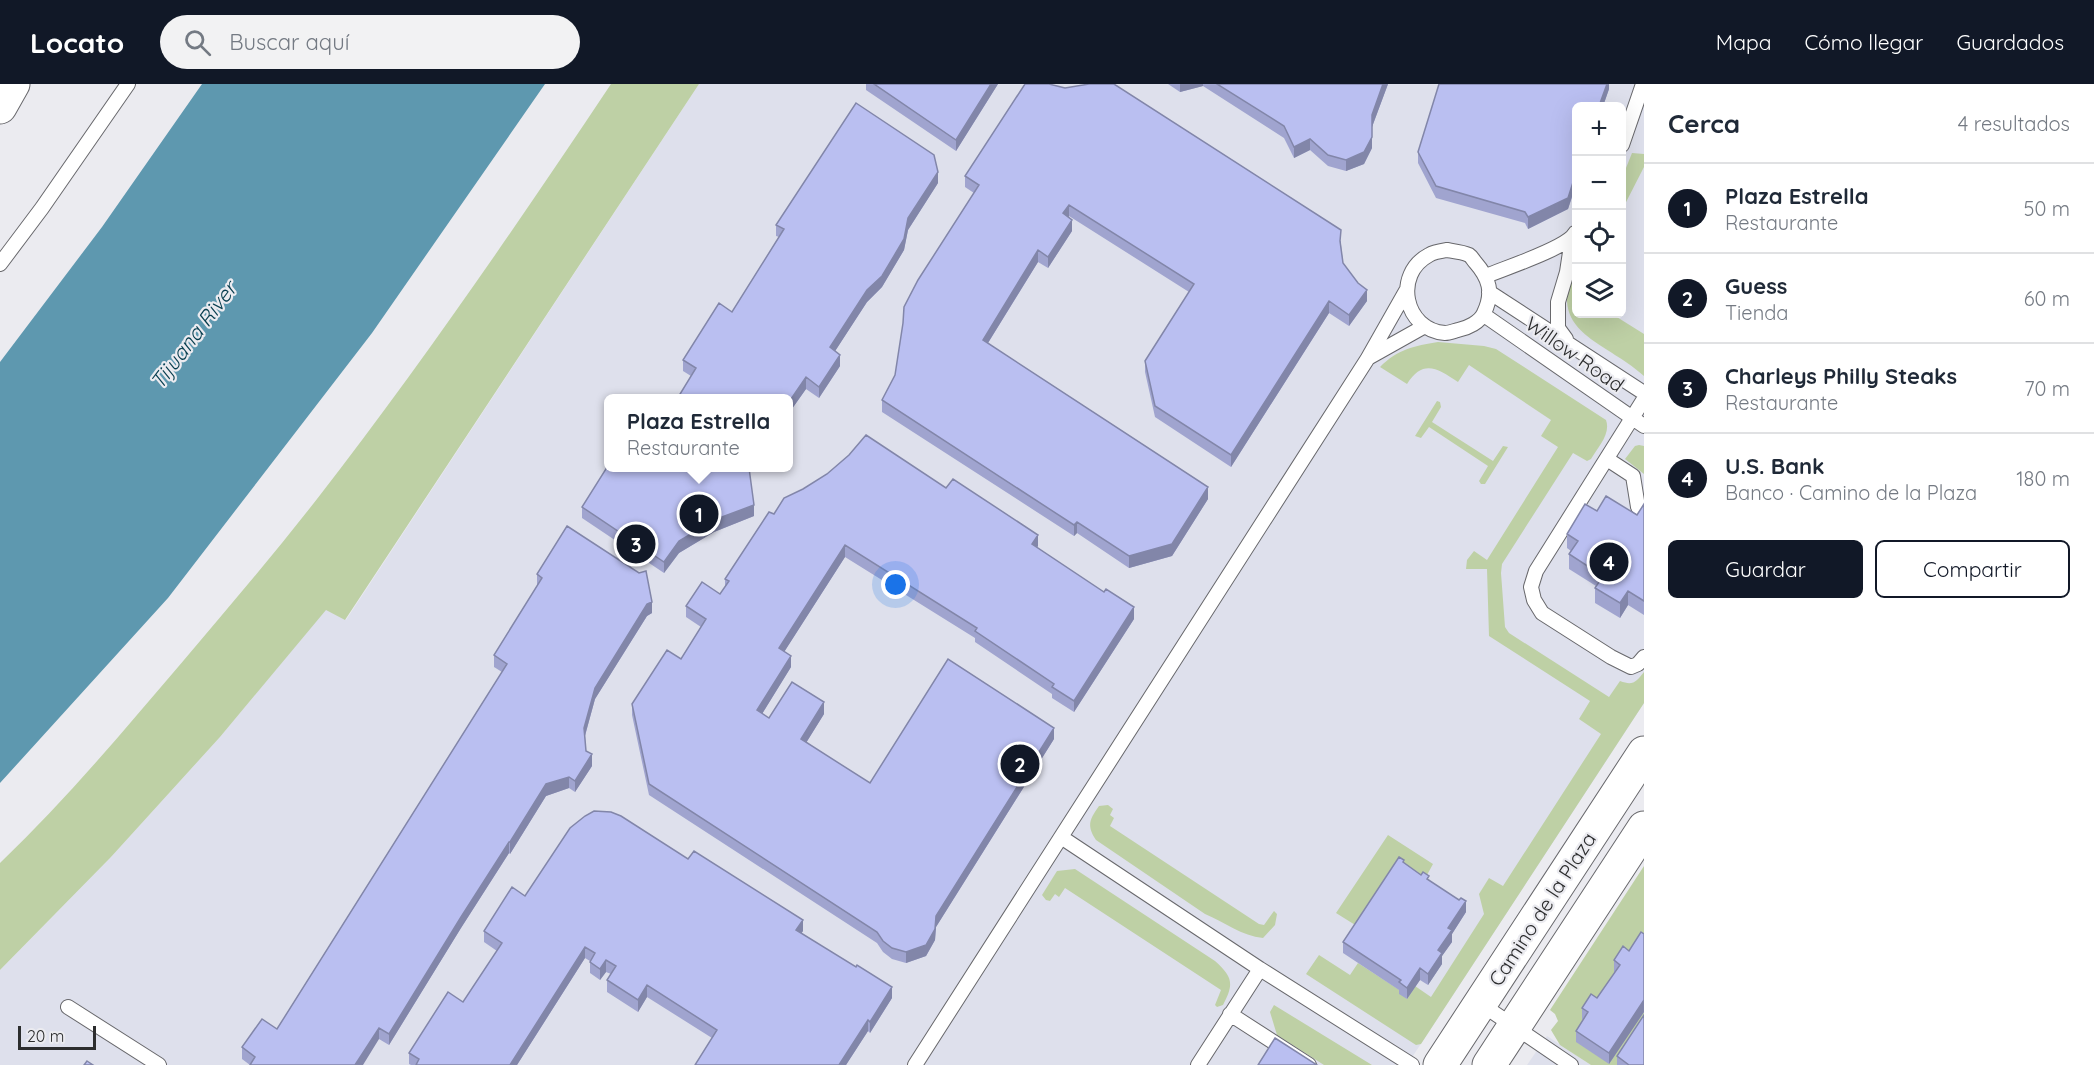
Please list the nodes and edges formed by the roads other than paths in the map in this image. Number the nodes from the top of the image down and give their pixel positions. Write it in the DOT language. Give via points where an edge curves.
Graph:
graph roads {
  1 [pos="13,84"];
  2 [pos="128,84"];
  3 [pos="1642,84"];
  4 [pos="0,107"];
  5 [pos="1626,133"];
  6 [pos="1572,236"];
  7 [pos="1572,246"];
  8 [pos="0,264"];
  9 [pos="1486,276"];
  10 [pos="1406,291"];
  11 [pos="1490,292"];
  12 [pos="1484,315"];
  13 [pos="1425,326"];
  14 [pos="1571,346"];
  15 [pos="1368,358"];
  16 [pos="1644,393"];
  17 [pos="1644,399"];
  18 [pos="1632,417"];
  19 [pos="1644,426"];
  20 [pos="1607,459"];
  21 [pos="1639,480"];
  22 [pos="1644,511"];
  23 [pos="1644,657"];
  24 [pos="1644,753"];
  25 [pos="1644,828"];
  26 [pos="1061,837"];
  27 [pos="1260,969"];
  28 [pos="1481,1004"];
  29 [pos="69,1007"];
  30 [pos="1230,1014"];
  31 [pos="1514,1027"];
  32 [pos="159,1065"];
  33 [pos="915,1065"];
  34 [pos="1198,1065"];
  35 [pos="1309,1065"];
  36 [pos="1412,1065"];
  37 [pos="1440,1065"];
  38 [pos="1489,1065"];
  39 [pos="1571,1065"];
  1 -- 4 [label="main road"];
  2 -- 8 [label="lane"];
  3 -- 5 [label="lane"];
  6 -- 9 [label="lane" via="1552,249"];
  7 -- 14 [label="lane" via="1558,302 1558,328"];
  9 -- 10 [label="lane" via="1469,255 1446,250 1430,254 1417,264"];
  9 -- 11 [label="lane"];
  10 -- 13 [label="lane" via="1414,316"];
  10 -- 15 [label="lane"];
  11 -- 12 [label="lane"];
  11 -- 14 [label="lane"];
  12 -- 13 [label="lane" via="1467,328 1445,333"];
  12 -- 18 [label="lane, Willow Road"];
  13 -- 15 [label="lane"];
  14 -- 16 [label="lane"];
  15 -- 26 [label="lane"];
  17 -- 18 [label="lane"];
  18 -- 19 [label="lane, Willow Road"];
  18 -- 20 [label="lane"];
  20 -- 21 [label="lane"];
  20 -- 23 [label="lane" via="1536,571 1531,587 1542,613 1611,657 1631,666"];
  21 -- 22 [label="lane" via="1638,507"];
  24 -- 28 [label="main road, Camino de la Plaza"];
  25 -- 31 [label="main road, Camino de la Plaza"];
  26 -- 27 [label="lane"];
  26 -- 33 [label="lane"];
  27 -- 30 [label="lane"];
  27 -- 36 [label="lane"];
  28 -- 31 [label="lane"];
  28 -- 37 [label="main road, Camino de la Plaza"];
  29 -- 32 [label="lane"];
  30 -- 34 [label="lane"];
  30 -- 35 [label="lane"];
  31 -- 38 [label="main road, Camino de la Plaza"];
  31 -- 39 [label="lane"];
}
